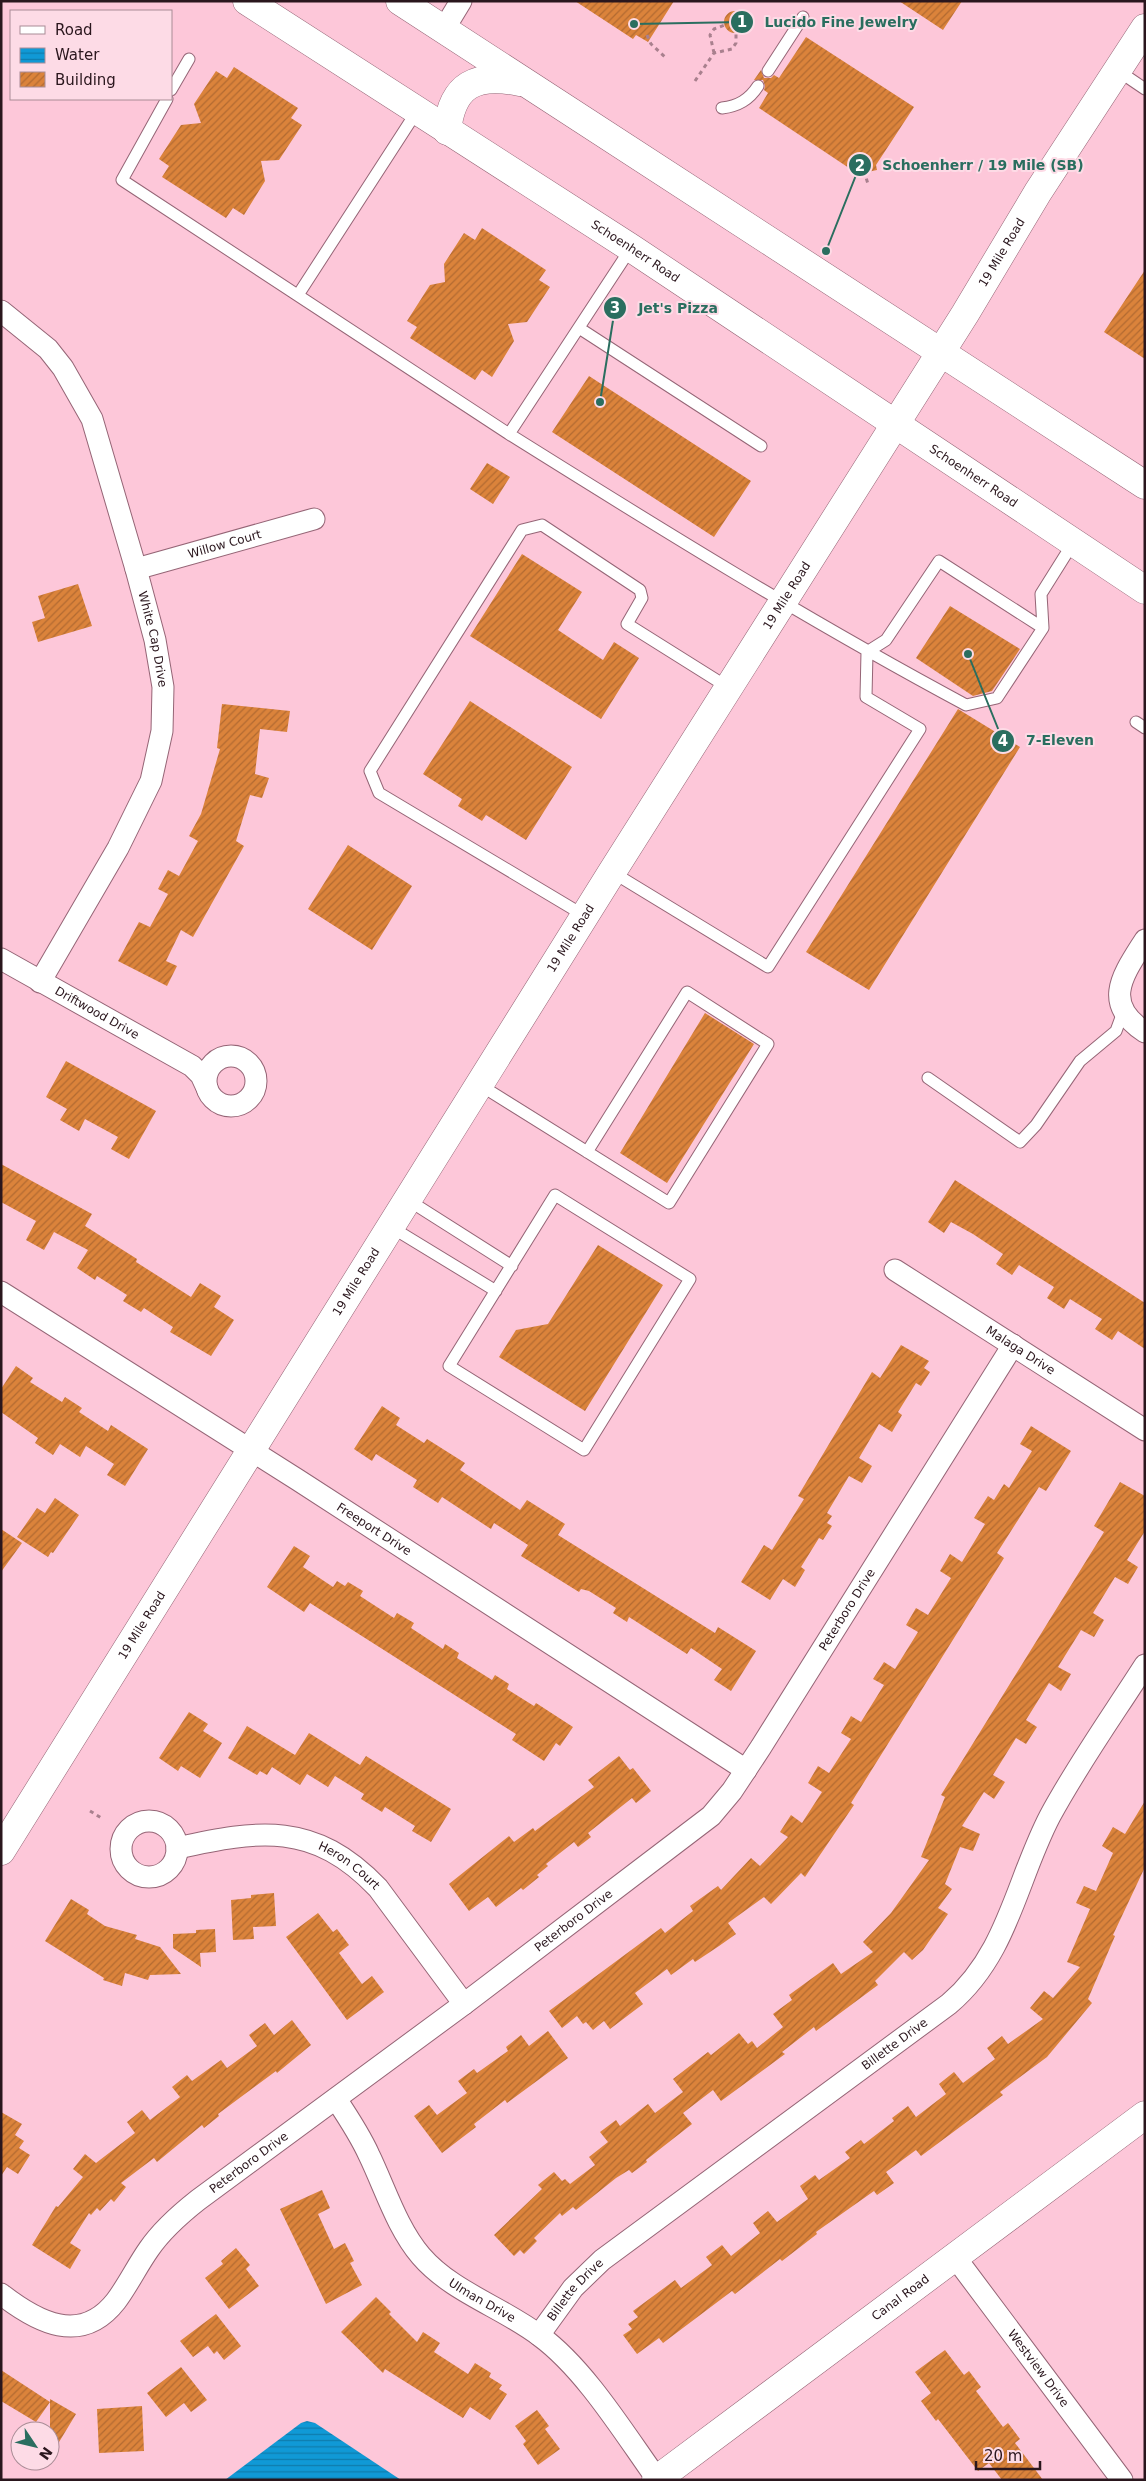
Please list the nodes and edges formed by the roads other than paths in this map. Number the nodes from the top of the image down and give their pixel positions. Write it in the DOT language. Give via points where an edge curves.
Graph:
graph roads {
  1 [pos="247,1"];
  2 [pos="400,1"];
  3 [pos="461,1"];
  4 [pos="803,17"];
  5 [pos="1145,28"];
  6 [pos="444,29"];
  7 [pos="189,58"];
  8 [pos="1117,70"];
  9 [pos="768,71"];
  10 [pos="524,83"];
  11 [pos="758,86"];
  12 [pos="172,88"];
  13 [pos="1145,89"];
  14 [pos="166,100"];
  15 [pos="722,108"];
  16 [pos="417,111"];
  17 [pos="447,131"];
  18 [pos="631,248"];
  19 [pos="298,295"];
  20 [pos="1,311"];
  21 [pos="579,328"];
  22 [pos="941,351"];
  23 [pos="895,423"];
  24 [pos="509,434"];
  25 [pos="761,446"];
  26 [pos="1145,485"];
  27 [pos="314,520"];
  28 [pos="1073,543"];
  29 [pos="136,569"];
  30 [pos="1145,590"];
  31 [pos="782,603"];
  32 [pos="1043,628"];
  33 [pos="867,652"];
  34 [pos="729,688"];
  35 [pos="612,872"];
  36 [pos="585,916"];
  37 [pos="1145,940"];
  38 [pos="1,959"];
  39 [pos="40,982"];
  40 [pos="1123,1012"];
  41 [pos="1145,1032"];
  42 [pos="218,1059"];
  43 [pos="192,1066"];
  44 [pos="928,1078"];
  45 [pos="480,1085"];
  46 [pos="207,1088"];
  47 [pos="587,1152"];
  48 [pos="408,1200"];
  49 [pos="391,1227"];
  50 [pos="512,1266"];
  51 [pos="895,1270"];
  52 [pos="496,1291"];
  53 [pos="1,1292"];
  54 [pos="1013,1346"];
  55 [pos="1145,1430"];
  56 [pos="251,1450"];
  57 [pos="1145,1665"];
  58 [pos="746,1770"];
  59 [pos="177,1848"];
  60 [pos="1,1851"];
  61 [pos="464,2004"];
  62 [pos="336,2099"];
  63 [pos="1145,2115"];
  64 [pos="955,2258"];
  65 [pos="1,2294"];
  66 [pos="538,2335"];
  67 [pos="657,2480"];
  68 [pos="1122,2480"];
  1 -- 16 [label="street, Schoenherr Road"];
  2 -- 6 [label="street"];
  3 -- 6 [label="street"];
  4 -- 9 [label="lane"];
  5 -- 8 [label="street, 19 Mile Road"];
  6 -- 10 [label="street"];
  7 -- 12 [label="lane"];
  8 -- 13 [label="lane"];
  8 -- 22 [label="street, 19 Mile Road"];
  10 -- 17 [label="street" via="490,78 469,84 459,92 452,105"];
  10 -- 22 [label="street"];
  11 -- 15 [label="lane" via="746,100 736,106"];
  14 -- 19 [label="lane" via="122,180"];
  16 -- 17 [label="street, Schoenherr Road"];
  16 -- 19 [label="lane"];
  17 -- 18 [label="street, Schoenherr Road"];
  18 -- 21 [label="lane"];
  18 -- 23 [label="street, Schoenherr Road"];
  19 -- 24 [label="lane"];
  20 -- 29 [label="street, White Cap Drive" via="48,349 92,418"];
  21 -- 24 [label="lane"];
  21 -- 25 [label="lane"];
  22 -- 23 [label="street, 19 Mile Road"];
  22 -- 26 [label="street"];
  23 -- 28 [label="street, Schoenherr Road"];
  23 -- 31 [label="street, 19 Mile Road"];
  24 -- 31 [label="lane"];
  27 -- 29 [label="street, Willow Court"];
  28 -- 30 [label="street, Schoenherr Road"];
  28 -- 32 [label="lane" via="1041,594"];
  29 -- 39 [label="street, White Cap Drive" via="155,640 163,687 162,732 151,781 118,848"];
  31 -- 33 [label="lane"];
  31 -- 34 [label="street, 19 Mile Road"];
  32 -- 33 [label="lane" via="997,698 966,705"];
  32 -- 33 [label="lane" via="939,561 886,640"];
  33 -- 35 [label="lane" via="866,697 920,729 768,967"];
  34 -- 35 [label="street, 19 Mile Road"];
  34 -- 36 [label="lane" via="627,624 642,598 640,590 542,525 522,530 370,771 379,792"];
  35 -- 36 [label="street, 19 Mile Road"];
  36 -- 45 [label="street, 19 Mile Road"];
  37 -- 40 [label="street" via="1124,972 1118,990"];
  38 -- 39 [label="street, Driftwood Drive"];
  39 -- 43 [label="street, Driftwood Drive"];
  40 -- 41 [label="street"];
  40 -- 44 [label="lane" via="1116,1031 1080,1061 1036,1125 1020,1142"];
  42 -- 43 [label="street, Driftwood Drive"];
  42 -- 46 [label="street" via="208,1071"];
  42 -- 46 [label="street, Driftwood Drive" via="235,1056 250,1063 257,1078 256,1087 247,1100 232,1106 216,1101"];
  43 -- 46 [label="street, Driftwood Drive"];
  45 -- 47 [label="lane"];
  45 -- 48 [label="street, 19 Mile Road"];
  47 -- 47 [label="lane" via="669,1203 768,1044 687,992"];
  48 -- 49 [label="street, 19 Mile Road"];
  48 -- 50 [label="lane"];
  49 -- 52 [label="lane"];
  49 -- 56 [label="street, 19 Mile Road"];
  50 -- 52 [label="lane"];
  50 -- 52 [label="lane" via="555,1196 690,1279 584,1450 449,1366"];
  51 -- 54 [label="street, Malaga Drive"];
  53 -- 56 [label="street, Freeport Drive"];
  54 -- 55 [label="street, Malaga Drive"];
  54 -- 58 [label="street, Peterboro Drive"];
  56 -- 58 [label="street, Freeport Drive"];
  56 -- 60 [label="street, 19 Mile Road"];
  57 -- 66 [label="street, Billette Drive" via="1050,1817 1000,1936 972,1983 949,2004 602,2260 567,2294"];
  58 -- 61 [label="street, Peterboro Drive" via="722,1803 697,1828"];
  59 -- 61 [label="street, Heron Court" via="271,1834 308,1840 339,1854 378,1888"];
  61 -- 62 [label="street, Peterboro Drive"];
  62 -- 65 [label="street, Peterboro Drive" via="176,2218 149,2248 115,2302 93,2321 68,2327 54,2325"];
  62 -- 66 [label="street, Ulman Drive" via="359,2135 403,2229 420,2255 456,2286"];
  63 -- 64 [label="street, Canal Road"];
  64 -- 67 [label="street, Canal Road"];
  64 -- 68 [label="street, Westview Drive"];
  66 -- 67 [label="street, Ulman Drive" via="586,2383"];
}
